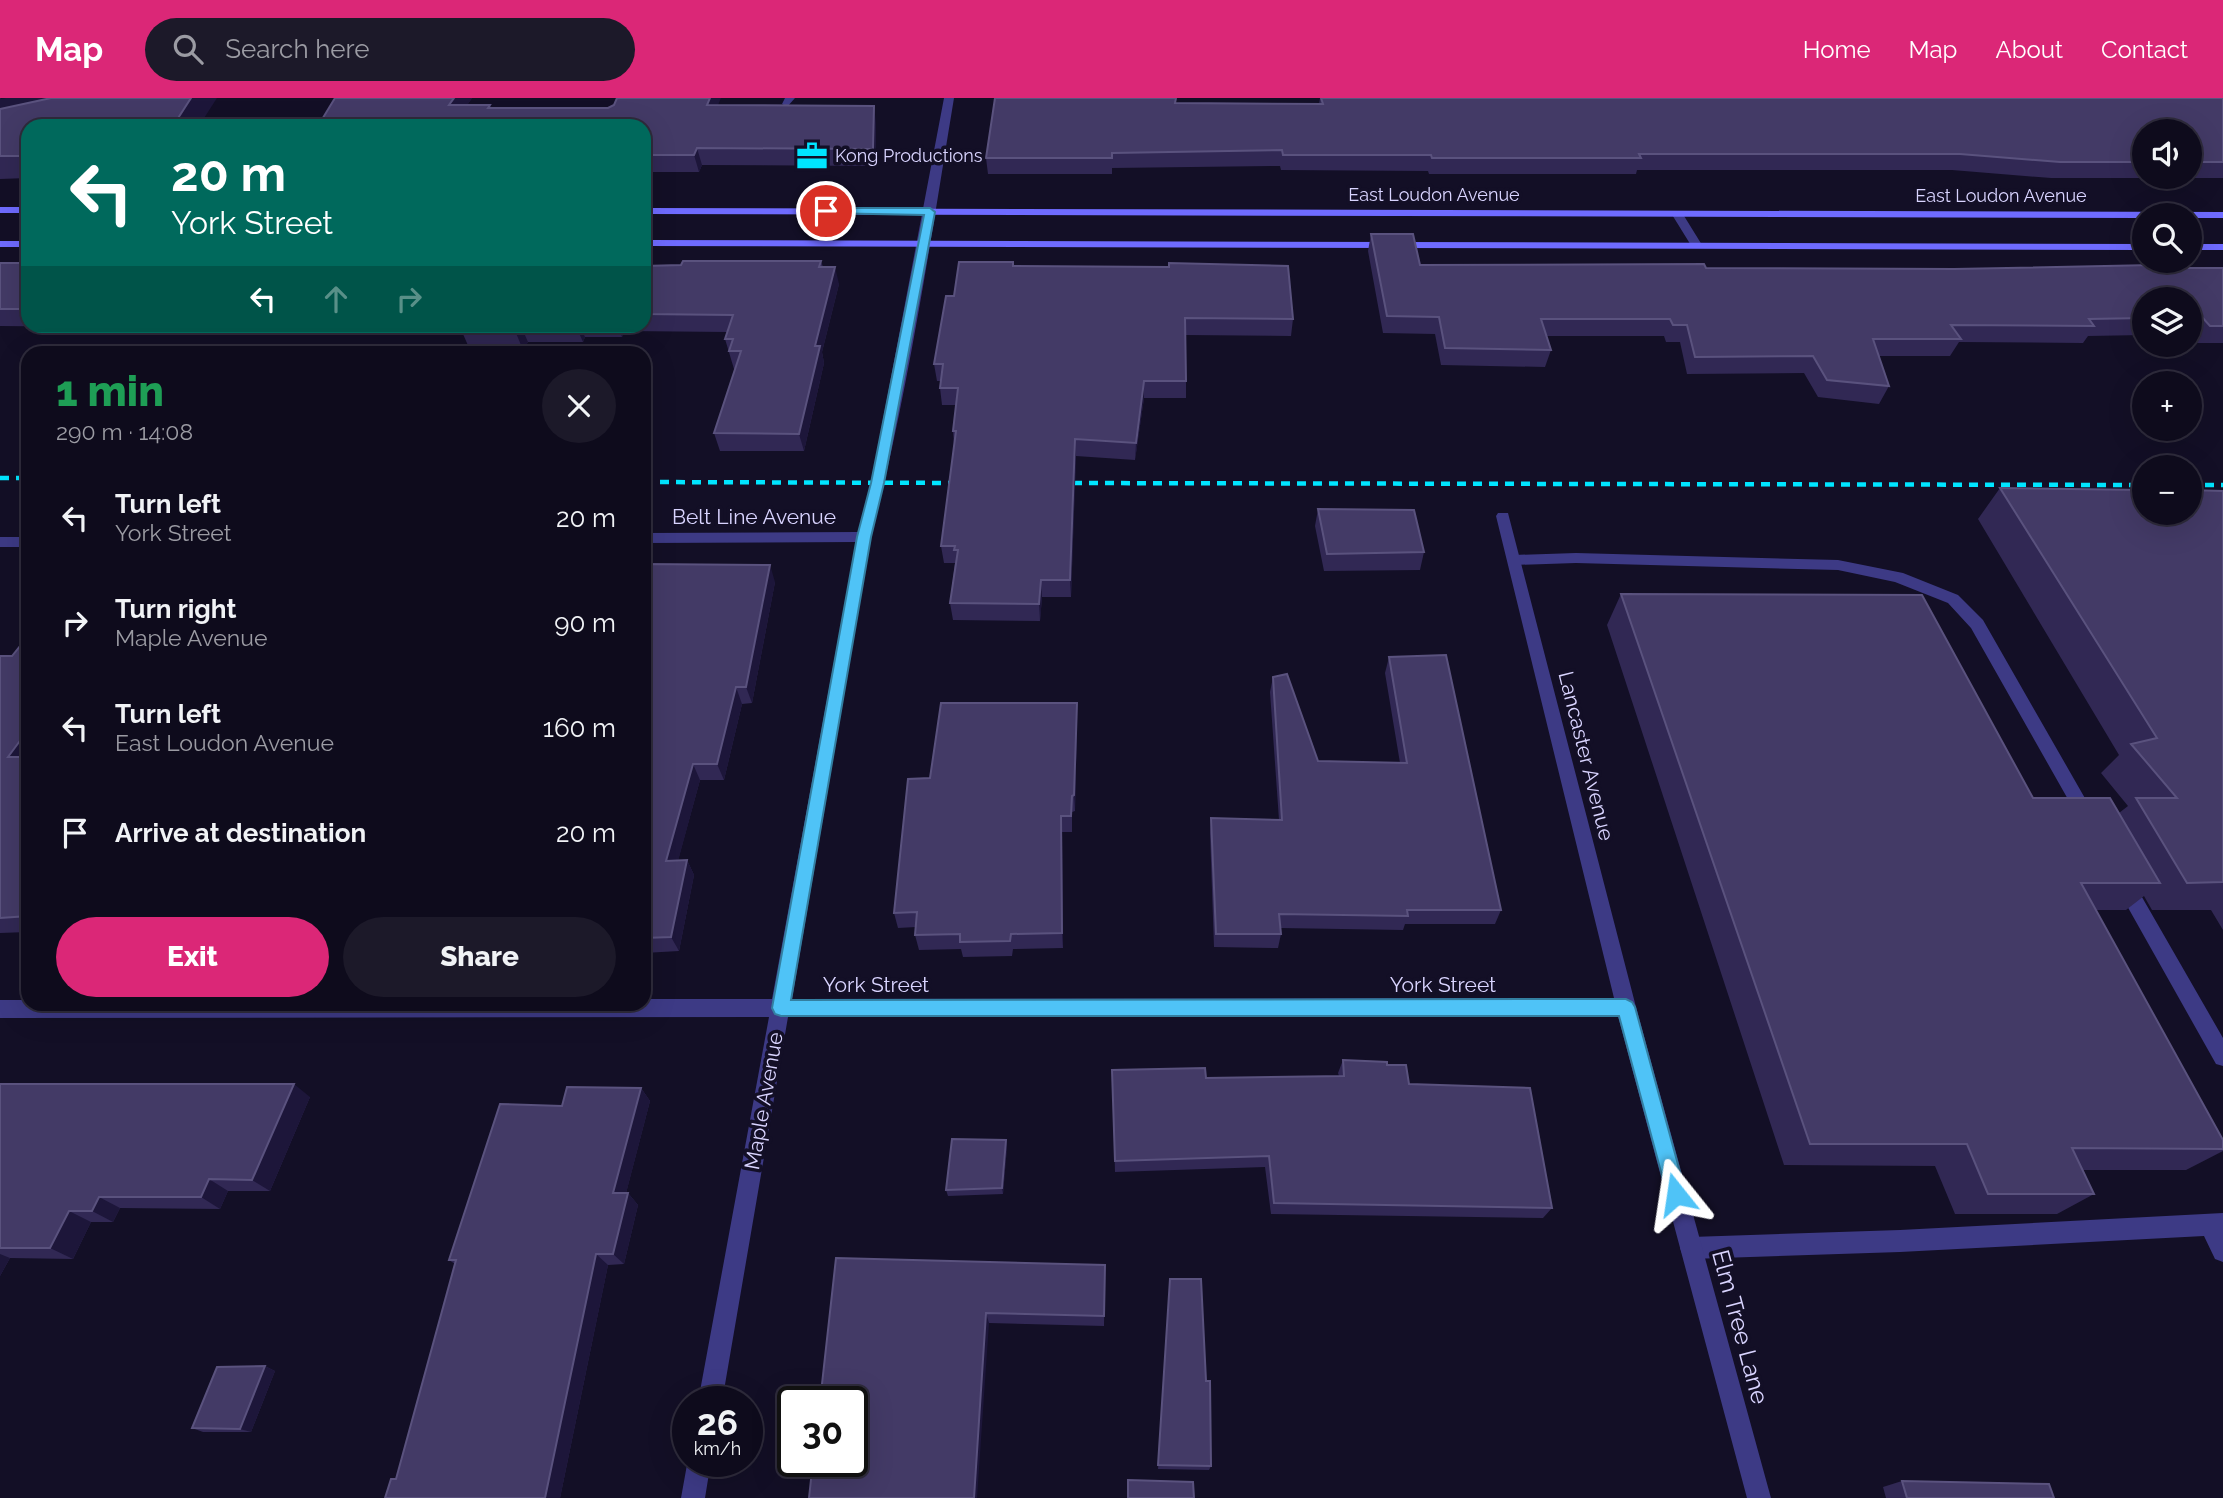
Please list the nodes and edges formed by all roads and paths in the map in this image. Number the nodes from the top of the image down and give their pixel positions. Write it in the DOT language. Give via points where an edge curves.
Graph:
graph roads {
  1 [pos="949,98"];
  2 [pos="0,209"];
  3 [pos="21,210"];
  4 [pos="651,211"];
  5 [pos="930,212"];
  6 [pos="1677,213"];
  7 [pos="2223,215"];
  8 [pos="651,243"];
  9 [pos="923,243"];
  10 [pos="0,244"];
  11 [pos="21,244"];
  12 [pos="1696,245"];
  13 [pos="2132,247"];
  14 [pos="2202,247"];
  15 [pos="2223,247"];
  16 [pos="1503,516"];
  17 [pos="864,537"];
  18 [pos="651,538"];
  19 [pos="0,542"];
  20 [pos="21,542"];
  21 [pos="1514,560"];
  22 [pos="2093,828"];
  23 [pos="2113,864"];
  24 [pos="1626,1007"];
  25 [pos="651,1008"];
  26 [pos="781,1008"];
  27 [pos="0,1009"];
  28 [pos="21,1009"];
  29 [pos="2223,1057"];
  30 [pos="2216,1225"];
  31 [pos="1691,1248"];
  32 [pos="2223,1251"];
  33 [pos="713,1386"];
  34 [pos="696,1477"];
  35 [pos="693,1498"];
  36 [pos="1759,1498"];
  1 -- 5 [label="street, Maple Avenue"];
  2 -- 3 [label="main road"];
  4 -- 5 [label="main road, East Loudon Avenue"];
  5 -- 6 [label="main road, East Loudon Avenue"];
  5 -- 9 [label="street, Maple Avenue"];
  6 -- 7 [label="main road, East Loudon Avenue"];
  6 -- 12 [label="street"];
  8 -- 9 [label="main road"];
  9 -- 12 [label="main road"];
  9 -- 17 [label="street, Maple Avenue"];
  10 -- 11 [label="main road"];
  12 -- 13 [label="main road"];
  14 -- 15 [label="main road"];
  16 -- 21 [label="street, Lancaster Avenue"];
  17 -- 18 [label="street, Belt Line Avenue"];
  17 -- 26 [label="street, Maple Avenue"];
  19 -- 20 [label="street"];
  21 -- 22 [label="street" via="1838,565 1898,577 1952,599 1977,624"];
  21 -- 24 [label="street, Lancaster Avenue"];
  23 -- 29 [label="street"];
  24 -- 26 [label="street, York Street"];
  24 -- 31 [label="street, Elm Tree Lane"];
  25 -- 26 [label="street, York Street"];
  26 -- 33 [label="street, Maple Avenue"];
  27 -- 28 [label="street, York Street"];
  30 -- 31 [label="street"];
  30 -- 32 [label="street"];
  31 -- 36 [label="street, Elm Tree Lane"];
  34 -- 35 [label="street"];
}
